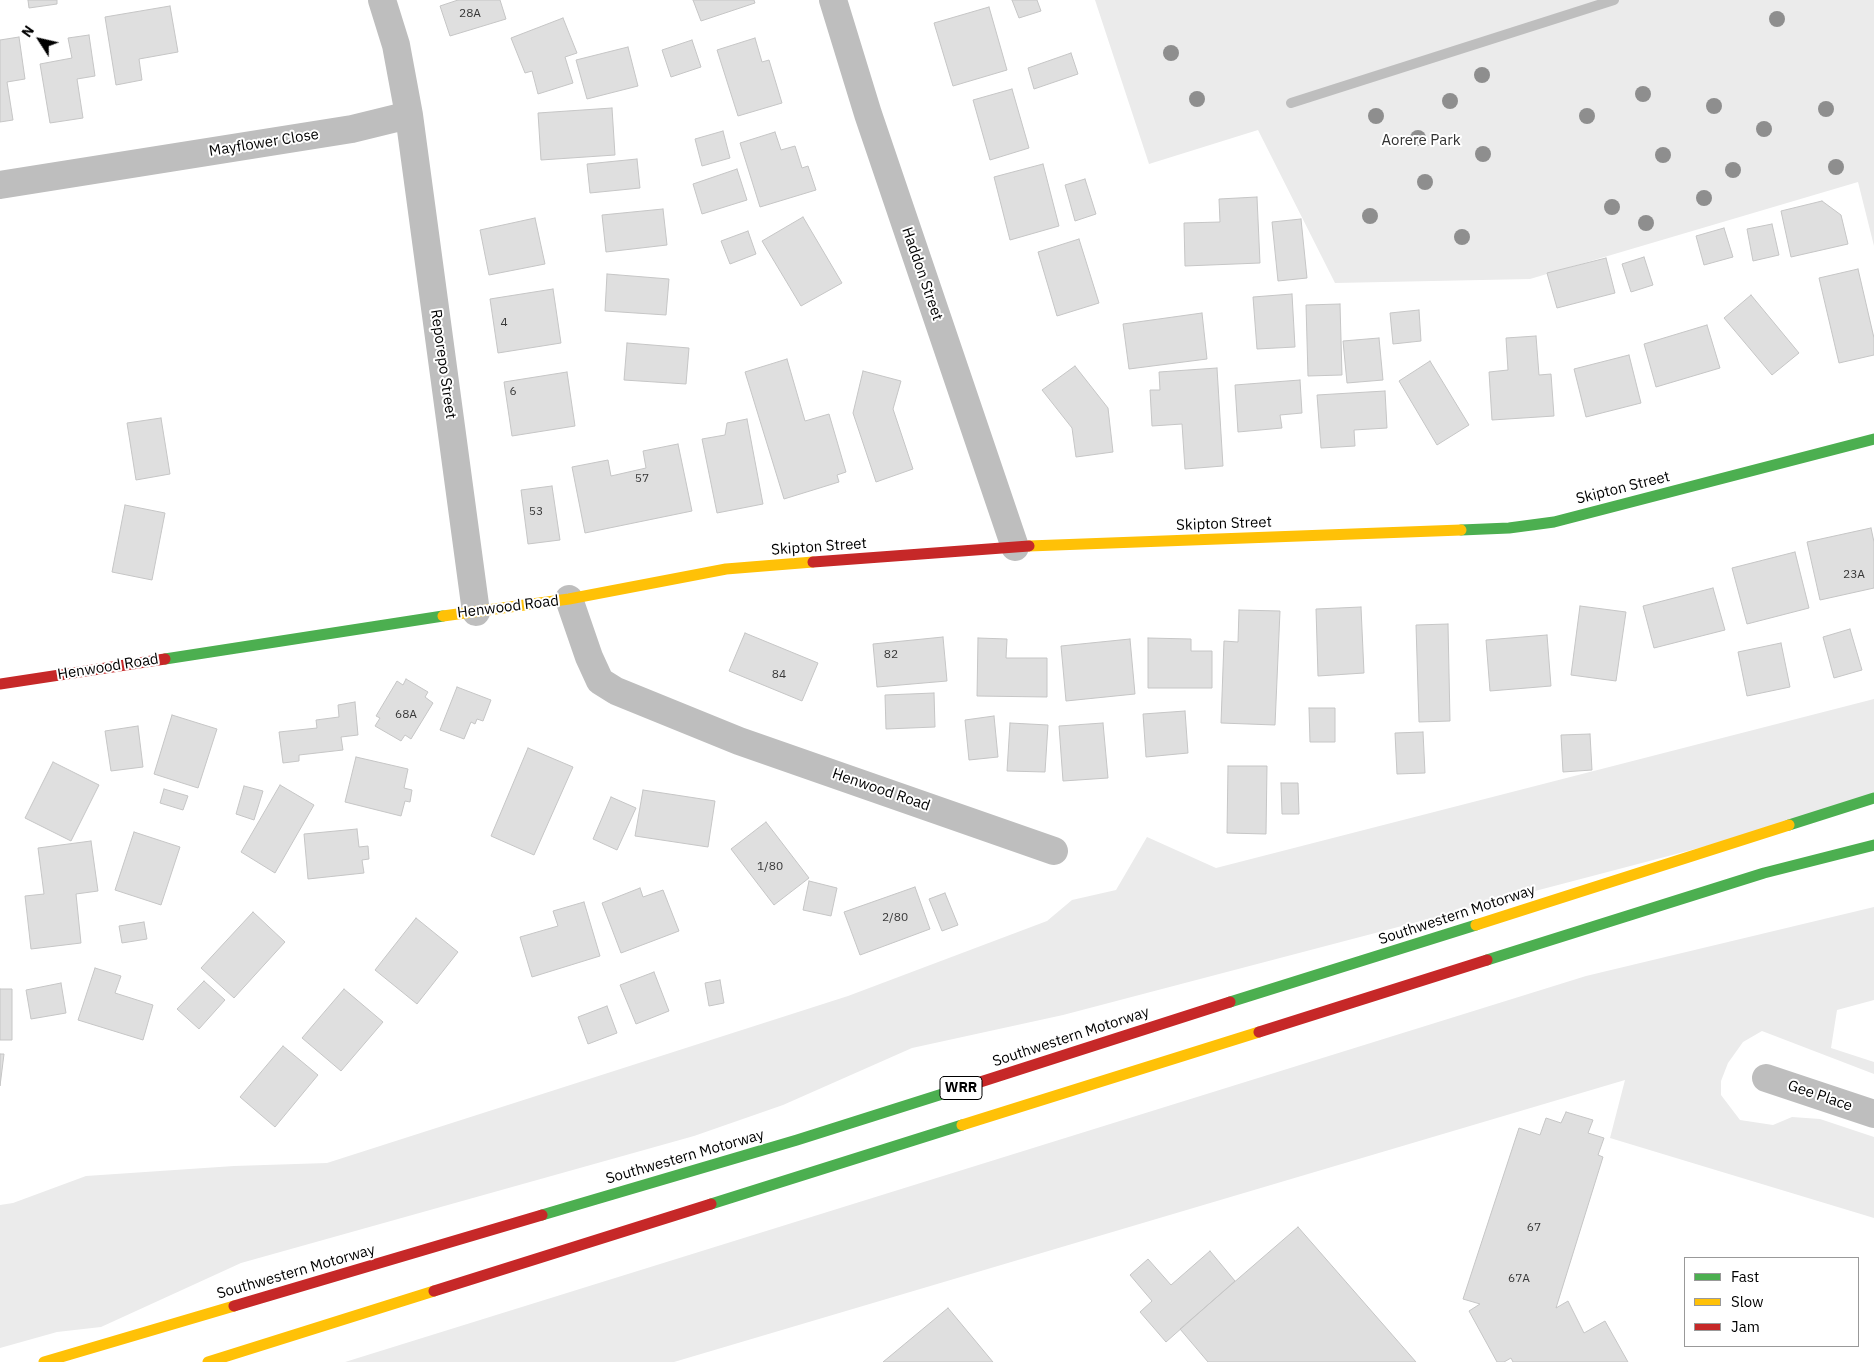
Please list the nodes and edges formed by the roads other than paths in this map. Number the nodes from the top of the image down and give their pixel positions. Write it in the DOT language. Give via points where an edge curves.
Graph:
graph roads {
  1 [pos="382,0"];
  2 [pos="833,0"];
  3 [pos="409,115"];
  4 [pos="0,185"];
  5 [pos="1874,439"];
  6 [pos="1015,547"];
  7 [pos="569,599"];
  8 [pos="476,612"];
  9 [pos="0,684"];
  10 [pos="1874,798"];
  11 [pos="1874,845"];
  12 [pos="1054,850"];
  13 [pos="1766,1078"];
  14 [pos="1874,1114"];
  15 [pos="44,1362"];
  16 [pos="208,1362"];
  1 -- 3 [label="street" via="396,45"];
  2 -- 6 [label="street, Haddon Street" via="871,124"];
  3 -- 4 [label="street, Mayflower Close" via="352,129"];
  3 -- 8 [label="street, Reporepo Street"];
  5 -- 6 [label="main road, Skipton Street" via="1554,522 1509,528"];
  6 -- 7 [label="main road, Skipton Street" via="726,569"];
  7 -- 8 [label="main road, Henwood Road"];
  7 -- 12 [label="street, Henwood Road" via="600,681 616,691 739,741"];
  8 -- 9 [label="main road, Henwood Road"];
  10 -- 15 [label="main road, Southwestern Motorway / WRR" via="797,1140"];
  11 -- 16 [label="main road, WRR" via="1764,873"];
  13 -- 14 [label="street, Gee Place"];
}
